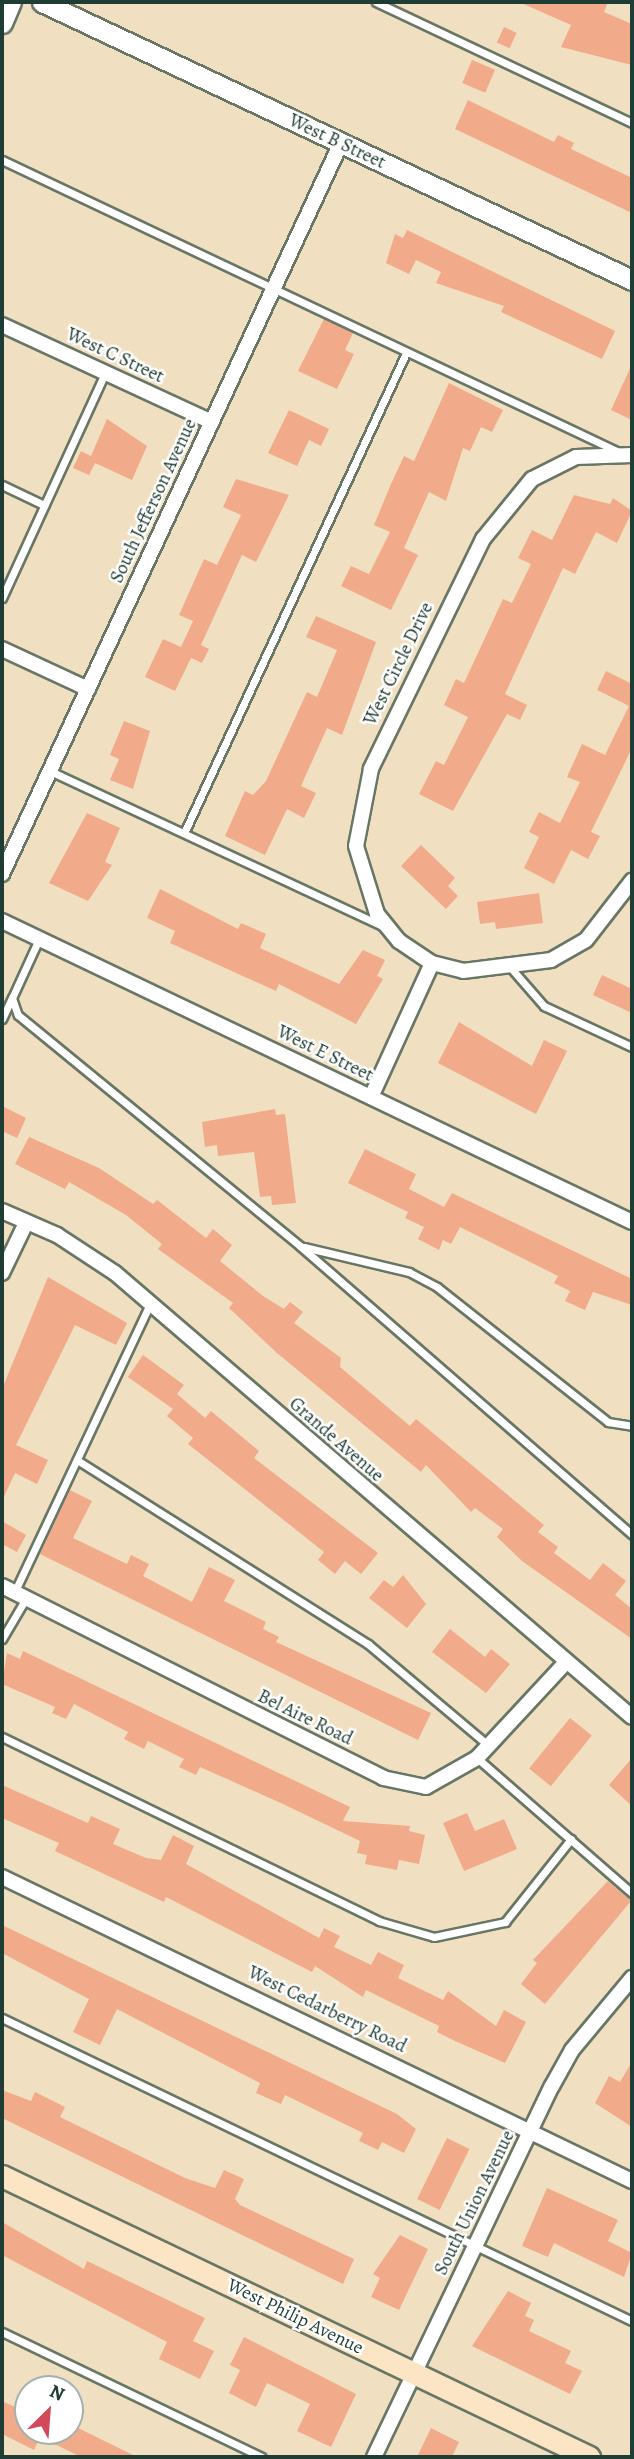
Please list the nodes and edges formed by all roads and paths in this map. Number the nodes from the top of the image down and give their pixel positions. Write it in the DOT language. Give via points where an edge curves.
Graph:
graph roads {
  1 [pos="11,2"];
  2 [pos="42,2"];
  3 [pos="376,2"];
  4 [pos="2,23"];
  5 [pos="632,123"];
  6 [pos="341,143"];
  7 [pos="2,160"];
  8 [pos="632,280"];
  9 [pos="273,289"];
  10 [pos="2,325"];
  11 [pos="406,353"];
  12 [pos="105,373"];
  13 [pos="212,422"];
  14 [pos="627,454"];
  15 [pos="2,485"];
  16 [pos="44,505"];
  17 [pos="2,598"];
  18 [pos="2,649"];
  19 [pos="88,689"];
  20 [pos="50,771"];
  21 [pos="184,833"];
  22 [pos="2,874"];
  23 [pos="632,881"];
  24 [pos="2,921"];
  25 [pos="390,929"];
  26 [pos="40,939"];
  27 [pos="432,963"];
  28 [pos="510,967"];
  29 [pos="12,998"];
  30 [pos="2,1019"];
  31 [pos="632,1047"];
  32 [pos="371,1097"];
  33 [pos="2,1211"];
  34 [pos="632,1222"];
  35 [pos="26,1223"];
  36 [pos="300,1246"];
  37 [pos="2,1273"];
  38 [pos="150,1304"];
  39 [pos="632,1426"];
  40 [pos="77,1460"];
  41 [pos="632,1535"];
  42 [pos="14,1593"];
  43 [pos="2,1639"];
  44 [pos="567,1661"];
  45 [pos="632,1717"];
  46 [pos="2,1737"];
  47 [pos="488,1745"];
  48 [pos="477,1758"];
  49 [pos="571,1839"];
  50 [pos="2,1877"];
  51 [pos="632,1893"];
  52 [pos="632,1978"];
  53 [pos="2,2018"];
  54 [pos="530,2132"];
  55 [pos="2,2176"];
  56 [pos="632,2181"];
  57 [pos="475,2246"];
  58 [pos="632,2321"];
  59 [pos="2,2332"];
  60 [pos="416,2375"];
  61 [pos="262,2457"];
  62 [pos="374,2457"];
  63 [pos="589,2457"];
  1 -- 4 [label="street"];
  2 -- 6 [label="street, West B Street"];
  3 -- 5 [label="lane"];
  6 -- 8 [label="street, West B Street"];
  6 -- 9 [label="street, South Jefferson Avenue"];
  7 -- 9 [label="lane"];
  9 -- 11 [label="lane"];
  9 -- 13 [label="street, South Jefferson Avenue"];
  10 -- 12 [label="street, West C Street"];
  11 -- 14 [label="lane"];
  11 -- 21 [label="lane"];
  12 -- 13 [label="street, West C Street"];
  12 -- 16 [label="lane"];
  13 -- 19 [label="street, South Jefferson Avenue"];
  14 -- 25 [label="street, West Circle Drive" via="576,457 532,479 483,539 413,677 371,769 356,846 362,877"];
  15 -- 16 [label="lane"];
  16 -- 17 [label="lane"];
  18 -- 19 [label="street"];
  19 -- 20 [label="street, South Jefferson Avenue"];
  20 -- 21 [label="lane"];
  20 -- 22 [label="street, South Jefferson Avenue"];
  21 -- 25 [label="lane"];
  23 -- 28 [label="street" via="586,940 551,960"];
  24 -- 26 [label="street, West E Street"];
  25 -- 27 [label="street, West Circle Drive"];
  26 -- 29 [label="lane"];
  26 -- 32 [label="street, West E Street"];
  27 -- 28 [label="street" via="463,971"];
  27 -- 32 [label="street"];
  28 -- 31 [label="lane" via="544,1006"];
  29 -- 30 [label="lane"];
  29 -- 36 [label="lane" via="19,1015"];
  32 -- 34 [label="street, West E Street"];
  33 -- 35 [label="street, Grande Avenue"];
  35 -- 37 [label="street"];
  35 -- 38 [label="street, Grande Avenue" via="57,1235"];
  36 -- 39 [label="lane" via="428,1282 608,1422"];
  36 -- 41 [label="lane"];
  38 -- 40 [label="lane"];
  38 -- 44 [label="street, Grande Avenue"];
  40 -- 42 [label="lane"];
  40 -- 47 [label="lane" via="368,1644"];
  42 -- 43 [label="lane"];
  42 -- 48 [label="street, Bel Aire Road" via="383,1778 426,1787"];
  44 -- 45 [label="street, Grande Avenue"];
  44 -- 47 [label="street, Bel Aire Road"];
  46 -- 49 [label="lane" via="379,1921 434,1937 505,1922"];
  47 -- 48 [label="street, Bel Aire Road"];
  48 -- 49 [label="lane"];
  49 -- 51 [label="lane"];
  50 -- 54 [label="street, West Cedarberry Road"];
  52 -- 54 [label="street, South Union Avenue" via="572,2050"];
  53 -- 57 [label="lane"];
  54 -- 56 [label="street, West Cedarberry Road"];
  54 -- 57 [label="street, South Union Avenue"];
  55 -- 60 [label="main road, West Philip Avenue"];
  57 -- 58 [label="lane"];
  57 -- 60 [label="street, South Union Avenue"];
  59 -- 61 [label="lane"];
  60 -- 62 [label="street, South Union Avenue"];
  60 -- 63 [label="main road, West Philip Avenue"];
}
